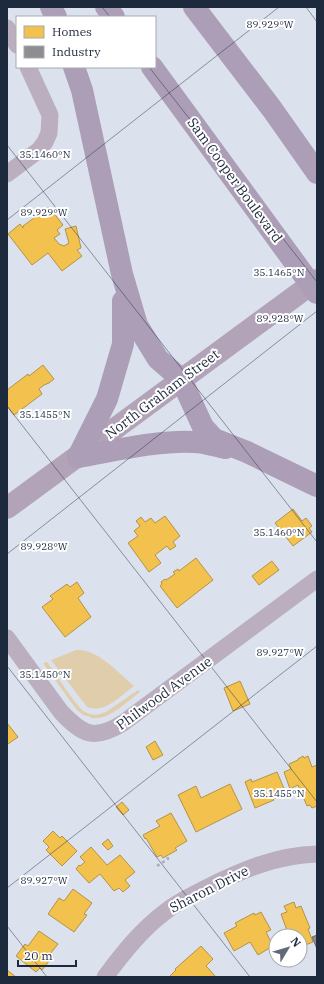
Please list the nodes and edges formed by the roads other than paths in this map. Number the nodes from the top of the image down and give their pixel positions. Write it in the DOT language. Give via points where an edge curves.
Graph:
graph roads {
  1 [pos="51,7"];
  2 [pos="106,7"];
  3 [pos="194,7"];
  4 [pos="56,16"];
  5 [pos="113,16"];
  6 [pos="7,28"];
  7 [pos="16,43"];
  8 [pos="28,68"];
  9 [pos="74,68"];
  10 [pos="153,68"];
  11 [pos="317,173"];
  12 [pos="7,174"];
  13 [pos="122,274"];
  14 [pos="317,280"];
  15 [pos="317,292"];
  16 [pos="181,379"];
  17 [pos="247,452"];
  18 [pos="78,457"];
  19 [pos="317,486"];
  20 [pos="7,508"];
  21 [pos="317,579"];
  22 [pos="7,638"];
  23 [pos="317,854"];
  24 [pos="105,977"];
  1 -- 4 [label="highway"];
  2 -- 5 [label="highway"];
  3 -- 11 [label="highway"];
  6 -- 7 [label="street"];
  8 -- 12 [label="street" via="50,115 49,133 38,150"];
  9 -- 13 [label="highway" via="82,90"];
  10 -- 15 [label="highway, Sam Cooper Boulevard"];
  13 -- 16 [label="highway" via="137,325 158,359"];
  13 -- 18 [label="highway" via="123,344 107,399"];
  14 -- 16 [label="main road, North Graham Street"];
  16 -- 17 [label="highway" via="204,427 214,439"];
  16 -- 18 [label="main road, North Graham Street"];
  17 -- 18 [label="highway" via="195,442 144,446"];
  17 -- 19 [label="highway"];
  18 -- 20 [label="main road, North Graham Street"];
  21 -- 22 [label="street, Philwood Avenue" via="123,723 100,734 80,730 61,712"];
  23 -- 24 [label="street, Sharon Drive" via="263,863 234,874 183,900 145,930 126,949"];
}
